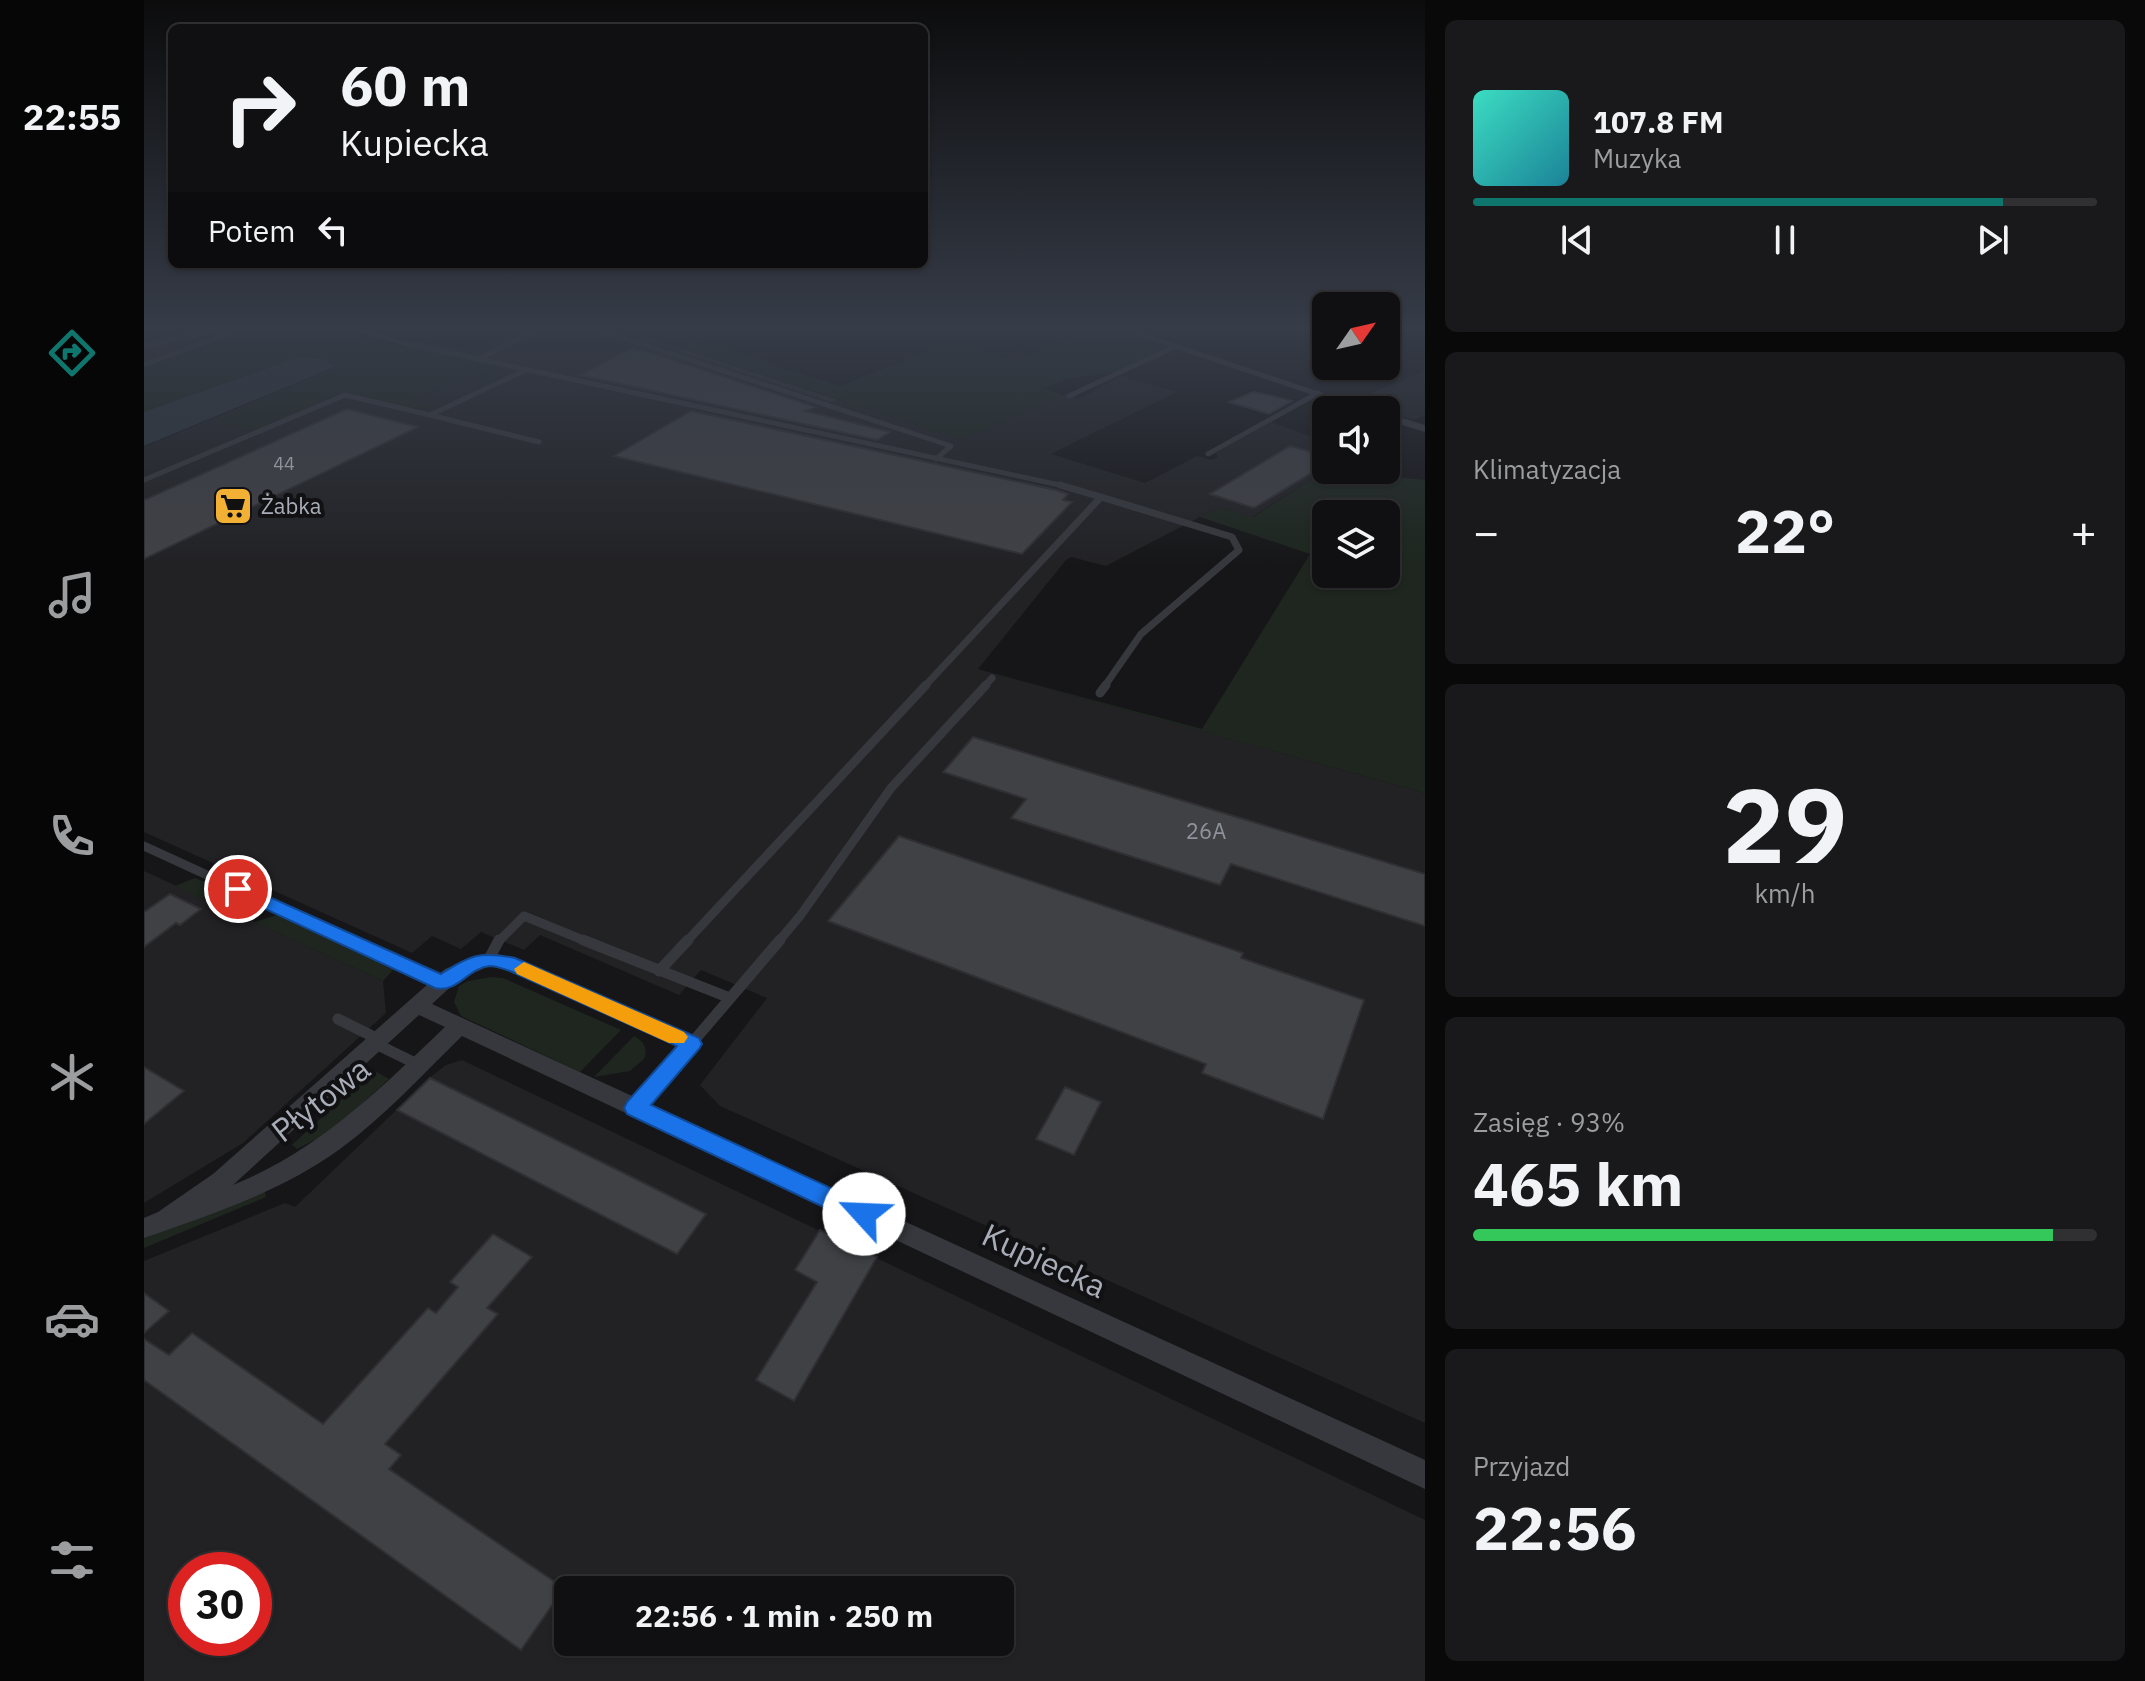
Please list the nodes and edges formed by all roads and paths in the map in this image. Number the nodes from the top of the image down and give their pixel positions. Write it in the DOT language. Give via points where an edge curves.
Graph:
graph roads {
  1 [pos="312,407"];
  2 [pos="400,407"];
  3 [pos="446,407"];
  4 [pos="702,407"];
  5 [pos="834,407"];
  6 [pos="1292,407"];
  7 [pos="430,415"];
  8 [pos="1400,421"];
  9 [pos="1425,429"];
  10 [pos="539,442"];
  11 [pos="1208,454"];
  12 [pos="936,459"];
  13 [pos="144,480"];
  14 [pos="1101,497"];
  15 [pos="992,678"];
  16 [pos="1100,693"];
  17 [pos="144,846"];
  18 [pos="489,959"];
  19 [pos="659,971"];
  20 [pos="443,983"];
  21 [pos="730,998"];
  22 [pos="418,1006"];
  23 [pos="338,1019"];
  24 [pos="458,1027"];
  25 [pos="378,1042"];
  26 [pos="691,1044"];
  27 [pos="419,1065"];
  28 [pos="635,1108"];
  29 [pos="155,1224"];
  30 [pos="1425,1475"];
  1 -- 13 [label="lane"];
  2 -- 7 [label="lane"];
  3 -- 7 [label="lane"];
  4 -- 12 [label="lane"];
  5 -- 12 [label="lane" via="951,446"];
  6 -- 11 [label="lane"];
  7 -- 10 [label="lane"];
  8 -- 9 [label="street"];
  12 -- 14 [label="lane"];
  14 -- 16 [label="lane" via="1232,537 1239,550 1141,634"];
  14 -- 19 [label="lane"];
  15 -- 21 [label="lane" via="891,788 800,916"];
  17 -- 20 [label="lane"];
  18 -- 19 [label="lane" via="499,939 524,916"];
  18 -- 20 [label="street"];
  18 -- 26 [label="street" via="515,965"];
  19 -- 21 [label="lane"];
  20 -- 22 [label="street"];
  21 -- 26 [label="lane"];
  22 -- 24 [label="street, Kupiecka"];
  22 -- 25 [label="street, Płytowa"];
  23 -- 25 [label="lane"];
  24 -- 27 [label="street, Płytowa"];
  24 -- 28 [label="street, Kupiecka"];
  25 -- 27 [label="lane"];
  25 -- 29 [label="street, Płytowa" via="221,1181"];
  26 -- 28 [label="street"];
  27 -- 29 [label="street, Płytowa" via="312,1157"];
  28 -- 30 [label="street, Kupiecka"];
}
